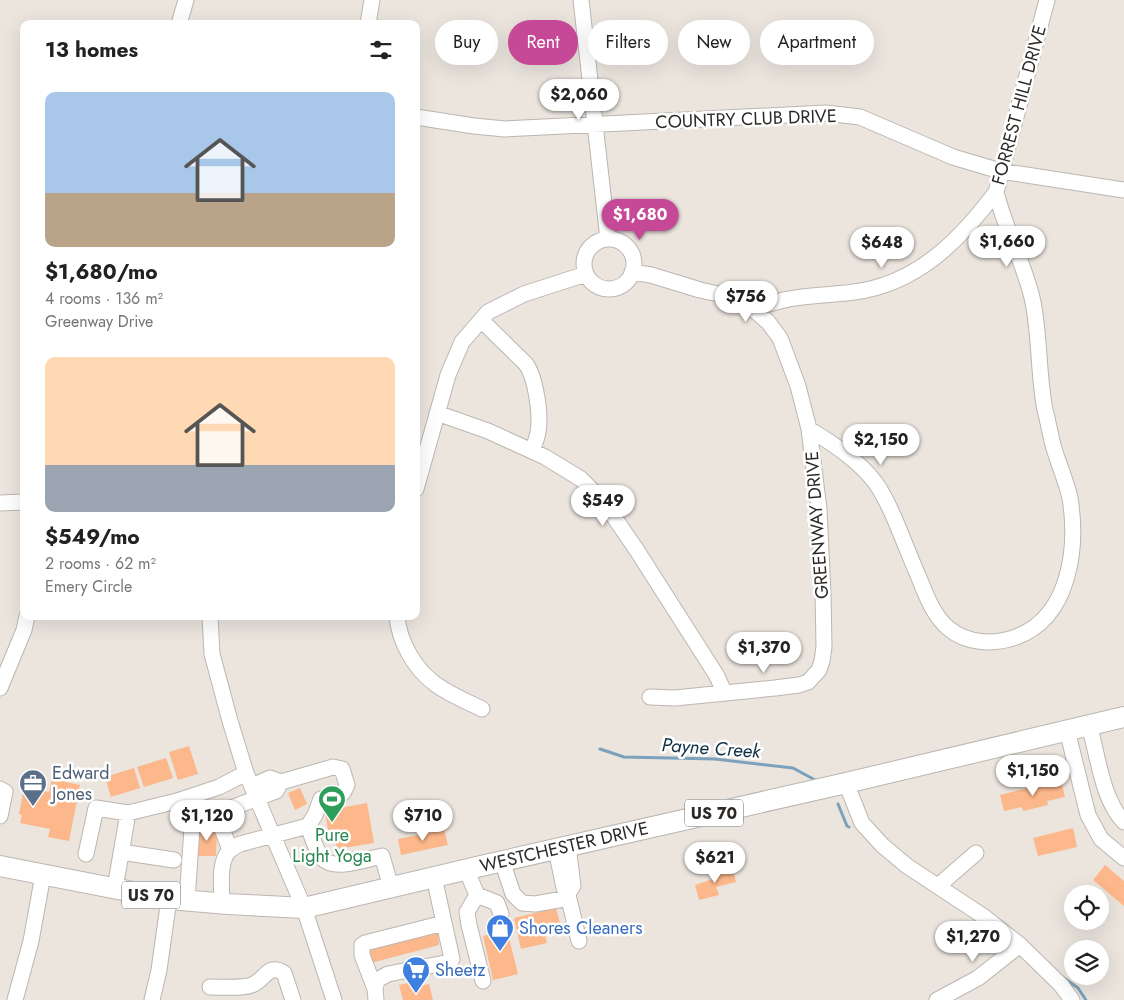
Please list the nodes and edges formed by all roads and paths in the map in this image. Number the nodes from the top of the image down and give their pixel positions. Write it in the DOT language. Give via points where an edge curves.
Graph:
graph roads {
  1 [pos="186,0"];
  2 [pos="372,0"];
  3 [pos="581,0"];
  4 [pos="1047,0"];
  5 [pos="180,20"];
  6 [pos="369,20"];
  7 [pos="420,118"];
  8 [pos="594,125"];
  9 [pos="1000,171"];
  10 [pos="1124,190"];
  11 [pos="996,192"];
  12 [pos="608,240"];
  13 [pos="632,272"];
  14 [pos="586,274"];
  15 [pos="752,309"];
  16 [pos="481,320"];
  17 [pos="437,413"];
  18 [pos="809,430"];
  19 [pos="532,451"];
  20 [pos="420,475"];
  21 [pos="20,502"];
  22 [pos="0,503"];
  23 [pos="26,620"];
  24 [pos="210,620"];
  25 [pos="398,620"];
  26 [pos="0,688"];
  27 [pos="724,692"];
  28 [pos="650,697"];
  29 [pos="482,709"];
  30 [pos="1124,717"];
  31 [pos="1089,725"];
  32 [pos="1067,730"];
  33 [pos="312,773"];
  34 [pos="846,783"];
  35 [pos="252,786"];
  36 [pos="0,789"];
  37 [pos="321,799"];
  38 [pos="128,813"];
  39 [pos="216,814"];
  40 [pos="0,816"];
  41 [pos="1124,822"];
  42 [pos="308,826"];
  43 [pos="273,836"];
  44 [pos="562,847"];
  45 [pos="230,850"];
  46 [pos="121,852"];
  47 [pos="976,853"];
  48 [pos="86,854"];
  49 [pos="1124,858"];
  50 [pos="174,860"];
  51 [pos="502,861"];
  52 [pos="0,866"];
  53 [pos="466,869"];
  54 [pos="43,875"];
  55 [pos="434,877"];
  56 [pos="938,886"];
  57 [pos="391,887"];
  58 [pos="115,888"];
  59 [pos="569,894"];
  60 [pos="476,895"];
  61 [pos="178,900"];
  62 [pos="222,904"];
  63 [pos="304,908"];
  64 [pos="501,914"];
  65 [pos="444,923"];
  66 [pos="579,941"];
  67 [pos="1020,945"];
  68 [pos="483,981"];
  69 [pos="210,987"];
  70 [pos="375,995"];
  71 [pos="15,1000"];
  72 [pos="152,1000"];
  73 [pos="293,1000"];
  74 [pos="334,1000"];
  75 [pos="937,1000"];
  76 [pos="1072,1000"];
  1 -- 5 [label="street"];
  2 -- 6 [label="street"];
  3 -- 8 [label="street"];
  4 -- 9 [label="street, FORREST HILL DRIVE"];
  7 -- 8 [label="street, COUNTRY CLUB DRIVE" via="505,129"];
  8 -- 9 [label="street, COUNTRY CLUB DRIVE" via="842,114 878,123 953,157"];
  8 -- 12 [label="street"];
  9 -- 10 [label="street, COUNTRY CLUB DRIVE"];
  9 -- 11 [label="street, FORREST HILL DRIVE"];
  11 -- 15 [label="street" via="954,243 935,259 902,278 856,292 789,299"];
  11 -- 18 [label="street, FORREST HILL DRIVE" via="1033,300 1041,389 1053,445 1070,499 1069,565 1064,585 1052,609 1032,629 1005,641 987,642 958,636 940,620 930,604 875,482 857,463"];
  12 -- 13 [label="street" via="616,240 628,250 634,264"];
  12 -- 14 [label="street" via="593,245 588,251 584,258"];
  13 -- 14 [label="street" via="622,286 614,289 597,287"];
  13 -- 15 [label="street, GREENWAY DRIVE" via="728,296"];
  14 -- 16 [label="street" via="524,294 488,312"];
  15 -- 18 [label="street, GREENWAY DRIVE" via="780,338 798,386"];
  16 -- 17 [label="street" via="462,342"];
  16 -- 19 [label="street" via="532,372 539,418"];
  17 -- 19 [label="street"];
  17 -- 20 [label="street"];
  18 -- 27 [label="street, GREENWAY DRIVE" via="819,509 823,602 819,670 808,682 799,685"];
  19 -- 27 [label="street" via="580,479 603,501 667,597"];
  21 -- 22 [label="street"];
  23 -- 26 [label="street"];
  24 -- 35 [label="street" via="212,654"];
  25 -- 29 [label="street" via="403,643 417,667 434,683"];
  27 -- 28 [label="street, GREENWAY DRIVE" via="675,698"];
  30 -- 31 [label="main road, WESTCHESTER DRIVE / US 70"];
  31 -- 32 [label="main road, WESTCHESTER DRIVE / US 70"];
  31 -- 41 [label="street" via="1110,802"];
  32 -- 34 [label="main road, WESTCHESTER DRIVE / US 70"];
  32 -- 49 [label="street" via="1088,815 1101,839"];
  33 -- 35 [label="street" via="281,782 270,778"];
  33 -- 37 [label="street"];
  33 -- 37 [label="street" via="333,767 342,769 347,785 343,793"];
  34 -- 44 [label="main road, WESTCHESTER DRIVE / US 70"];
  34 -- 56 [label="street" via="862,823 907,866"];
  35 -- 38 [label="street" via="236,777 219,787"];
  35 -- 39 [label="street"];
  35 -- 43 [label="street"];
  36 -- 40 [label="street" via="5,792"];
  37 -- 42 [label="street"];
  38 -- 46 [label="street"];
  38 -- 48 [label="street" via="96,808"];
  39 -- 45 [label="street"];
  39 -- 61 [label="street" via="196,822 192,828"];
  42 -- 43 [label="street"];
  42 -- 57 [label="street" via="324,860 346,864 382,856"];
  43 -- 45 [label="street" via="240,844"];
  43 -- 63 [label="street"];
  44 -- 51 [label="main road, WESTCHESTER DRIVE / US 70"];
  44 -- 59 [label="street" via="573,886"];
  45 -- 62 [label="street" via="222,876"];
  46 -- 50 [label="street"];
  46 -- 58 [label="street"];
  47 -- 56 [label="street"];
  51 -- 53 [label="main road, WESTCHESTER DRIVE / US 70"];
  51 -- 59 [label="street" via="513,894 522,903 564,899"];
  52 -- 54 [label="main road, WESTCHESTER DRIVE / US 70"];
  53 -- 55 [label="main road, WESTCHESTER DRIVE / US 70"];
  53 -- 60 [label="street"];
  54 -- 58 [label="main road, WESTCHESTER DRIVE / US 70"];
  54 -- 71 [label="street" via="31,941"];
  55 -- 57 [label="main road, WESTCHESTER DRIVE / US 70"];
  55 -- 65 [label="street"];
  56 -- 67 [label="street"];
  57 -- 63 [label="main road, WESTCHESTER DRIVE / US 70"];
  58 -- 61 [label="main road, WESTCHESTER DRIVE / US 70"];
  59 -- 66 [label="street"];
  60 -- 64 [label="street" via="497,903"];
  60 -- 68 [label="street" via="467,912"];
  61 -- 62 [label="main road, WESTCHESTER DRIVE / US 70"];
  61 -- 72 [label="street"];
  62 -- 63 [label="main road, WESTCHESTER DRIVE / US 70"];
  63 -- 74 [label="street"];
  65 -- 70 [label="street" via="452,958 450,962 388,974 377,980"];
  65 -- 70 [label="street" via="365,942 362,954"];
  67 -- 75 [label="street" via="978,978"];
  67 -- 76 [label="street"];
  69 -- 73 [label="street" via="251,986 276,969 284,973"];
}
